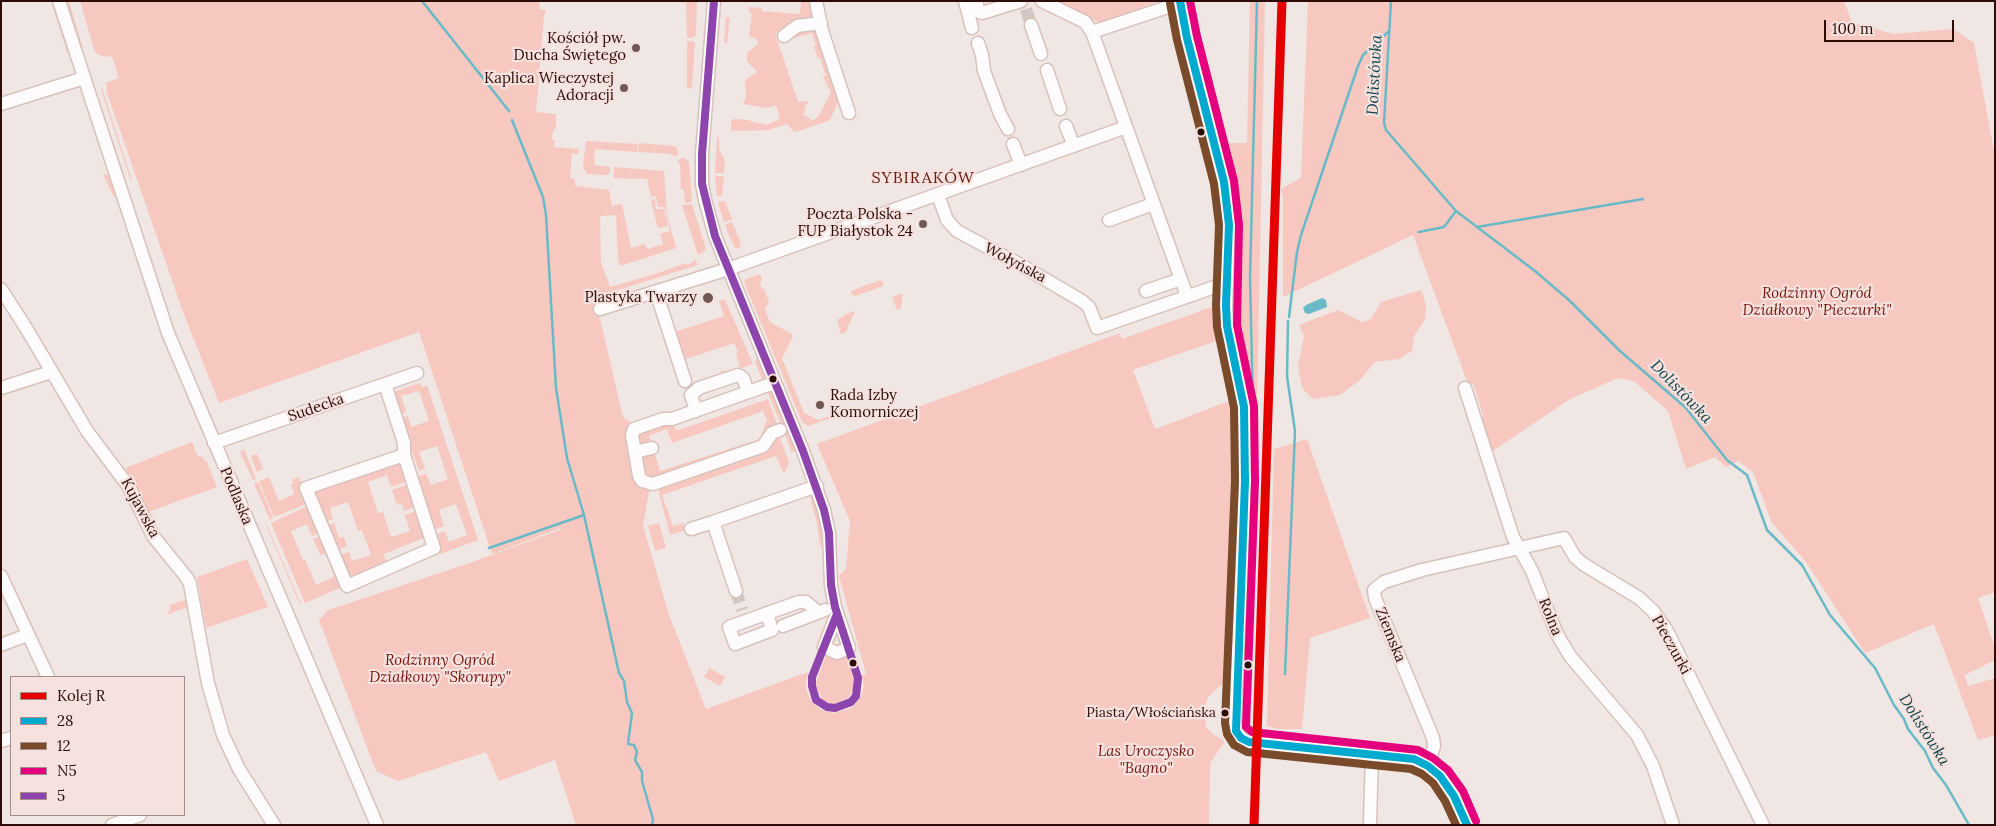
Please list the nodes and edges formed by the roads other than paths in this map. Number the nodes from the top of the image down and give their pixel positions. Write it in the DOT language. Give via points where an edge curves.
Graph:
graph roads {
  1 [pos="714,1"];
  2 [pos="816,1"];
  3 [pos="964,1"];
  4 [pos="976,1"];
  5 [pos="1042,1"];
  6 [pos="1180,2"];
  7 [pos="60,3"];
  8 [pos="1025,4"];
  9 [pos="821,23"];
  10 [pos="1031,25"];
  11 [pos="972,28"];
  12 [pos="1092,32"];
  13 [pos="784,36"];
  14 [pos="978,43"];
  15 [pos="1041,54"];
  16 [pos="1047,70"];
  17 [pos="84,78"];
  18 [pos="1,104"];
  19 [pos="1060,109"];
  20 [pos="849,113"];
  21 [pos="1066,126"];
  22 [pos="1126,127"];
  23 [pos="1008,129"];
  24 [pos="1014,144"];
  25 [pos="1074,146"];
  26 [pos="1021,164"];
  27 [pos="938,195"];
  28 [pos="1149,205"];
  29 [pos="1109,220"];
  30 [pos="1153,228"];
  31 [pos="728,270"];
  32 [pos="1181,279"];
  33 [pos="1226,282"];
  34 [pos="1151,287"];
  35 [pos="1,289"];
  36 [pos="656,292"];
  37 [pos="1187,296"];
  38 [pos="600,309"];
  39 [pos="51,372"];
  40 [pos="417,373"];
  41 [pos="685,381"];
  42 [pos="774,383"];
  43 [pos="384,384"];
  44 [pos="1,388"];
  45 [pos="1465,388"];
  46 [pos="748,392"];
  47 [pos="696,411"];
  48 [pos="780,430"];
  49 [pos="214,444"];
  50 [pos="652,448"];
  51 [pos="635,452"];
  52 [pos="404,455"];
  53 [pos="817,486"];
  54 [pos="797,488"];
  55 [pos="774,509"];
  56 [pos="713,522"];
  57 [pos="691,529"];
  58 [pos="1520,549"];
  59 [pos="1,576"];
  60 [pos="736,591"];
  61 [pos="818,612"];
  62 [pos="767,613"];
  63 [pos="782,622"];
  64 [pos="27,635"];
  65 [pos="1,645"];
  66 [pos="48,676"];
  67 [pos="1372,753"];
  68 [pos="1428,766"];
  69 [pos="139,816"];
  70 [pos="112,825"];
  71 [pos="274,825"];
  72 [pos="377,825"];
  73 [pos="1370,825"];
  74 [pos="1467,825"];
  75 [pos="1673,825"];
  76 [pos="1762,825"];
  1 -- 31 [label="street" via="702,184 712,227"];
  2 -- 9 [label="street"];
  3 -- 11 [label="street"];
  4 -- 8 [label="street" via="982,13"];
  5 -- 12 [label="street" via="1084,22"];
  6 -- 12 [label="street"];
  6 -- 33 [label="street" via="1224,182 1228,225"];
  7 -- 17 [label="street, Podlaska"];
  9 -- 13 [label="street" via="797,26"];
  9 -- 20 [label="street"];
  10 -- 15 [label="street"];
  12 -- 22 [label="street"];
  14 -- 23 [label="street" via="984,71"];
  16 -- 19 [label="street"];
  17 -- 18 [label="street"];
  17 -- 49 [label="street, Podlaska" via="168,333"];
  21 -- 25 [label="street"];
  22 -- 25 [label="street"];
  22 -- 28 [label="street"];
  24 -- 26 [label="street"];
  25 -- 26 [label="street"];
  26 -- 27 [label="street"];
  27 -- 31 [label="street"];
  27 -- 37 [label="street, Wołyńska" via="947,220 957,231 1082,301 1089,307 1097,328"];
  28 -- 29 [label="street"];
  28 -- 30 [label="street"];
  28 -- 32 [label="street"];
  31 -- 36 [label="street"];
  31 -- 42 [label="street"];
  32 -- 34 [label="street"];
  32 -- 37 [label="street"];
  33 -- 37 [label="street"];
  33 -- 67 [label="street" via="1228,337 1245,424 1236,731 1241,738 1256,743"];
  35 -- 39 [label="street, Kujawska"];
  36 -- 38 [label="street"];
  36 -- 41 [label="street"];
  39 -- 44 [label="street"];
  39 -- 71 [label="street, Kujawska" via="87,431 121,473 153,536 190,584 208,683 220,728 239,769"];
  40 -- 43 [label="street, Sudecka"];
  42 -- 46 [label="street"];
  42 -- 53 [label="street"];
  43 -- 49 [label="street, Sudecka"];
  43 -- 52 [label="street" via="404,443"];
  45 -- 58 [label="street, Rolna" via="1513,537"];
  46 -- 47 [label="street"];
  46 -- 47 [label="street" via="743,378 738,375 699,388 692,395"];
  47 -- 51 [label="street" via="634,429"];
  48 -- 51 [label="street" via="772,433 763,446 653,484 642,481 639,476"];
  49 -- 72 [label="street, Podlaska"];
  50 -- 51 [label="street"];
  52 -- 52 [label="street" via="434,548 347,586 304,483"];
  53 -- 54 [label="street"];
  53 -- 61 [label="street" via="828,528 836,611"];
  54 -- 55 [label="street" via="796,501"];
  54 -- 56 [label="street"];
  56 -- 57 [label="street"];
  56 -- 60 [label="street"];
  58 -- 68 [label="street, Ziemska" via="1422,570 1384,582 1374,590 1433,738"];
  58 -- 75 [label="street, Rolna" via="1536,579 1562,644 1626,720 1641,743 1653,766"];
  58 -- 76 [label="street, Pieczurki" via="1564,538 1583,564 1639,598 1653,611 1666,629"];
  59 -- 64 [label="street"];
  61 -- 62 [label="street" via="802,602"];
  61 -- 63 [label="street" via="803,611"];
  62 -- 62 [label="street" via="743,615 729,627 735,644 772,630"];
  64 -- 65 [label="street"];
  64 -- 66 [label="street"];
  67 -- 68 [label="street" via="1414,759"];
  67 -- 73 [label="street"];
  68 -- 74 [label="street" via="1450,789"];
  69 -- 70 [label="street"];
}
